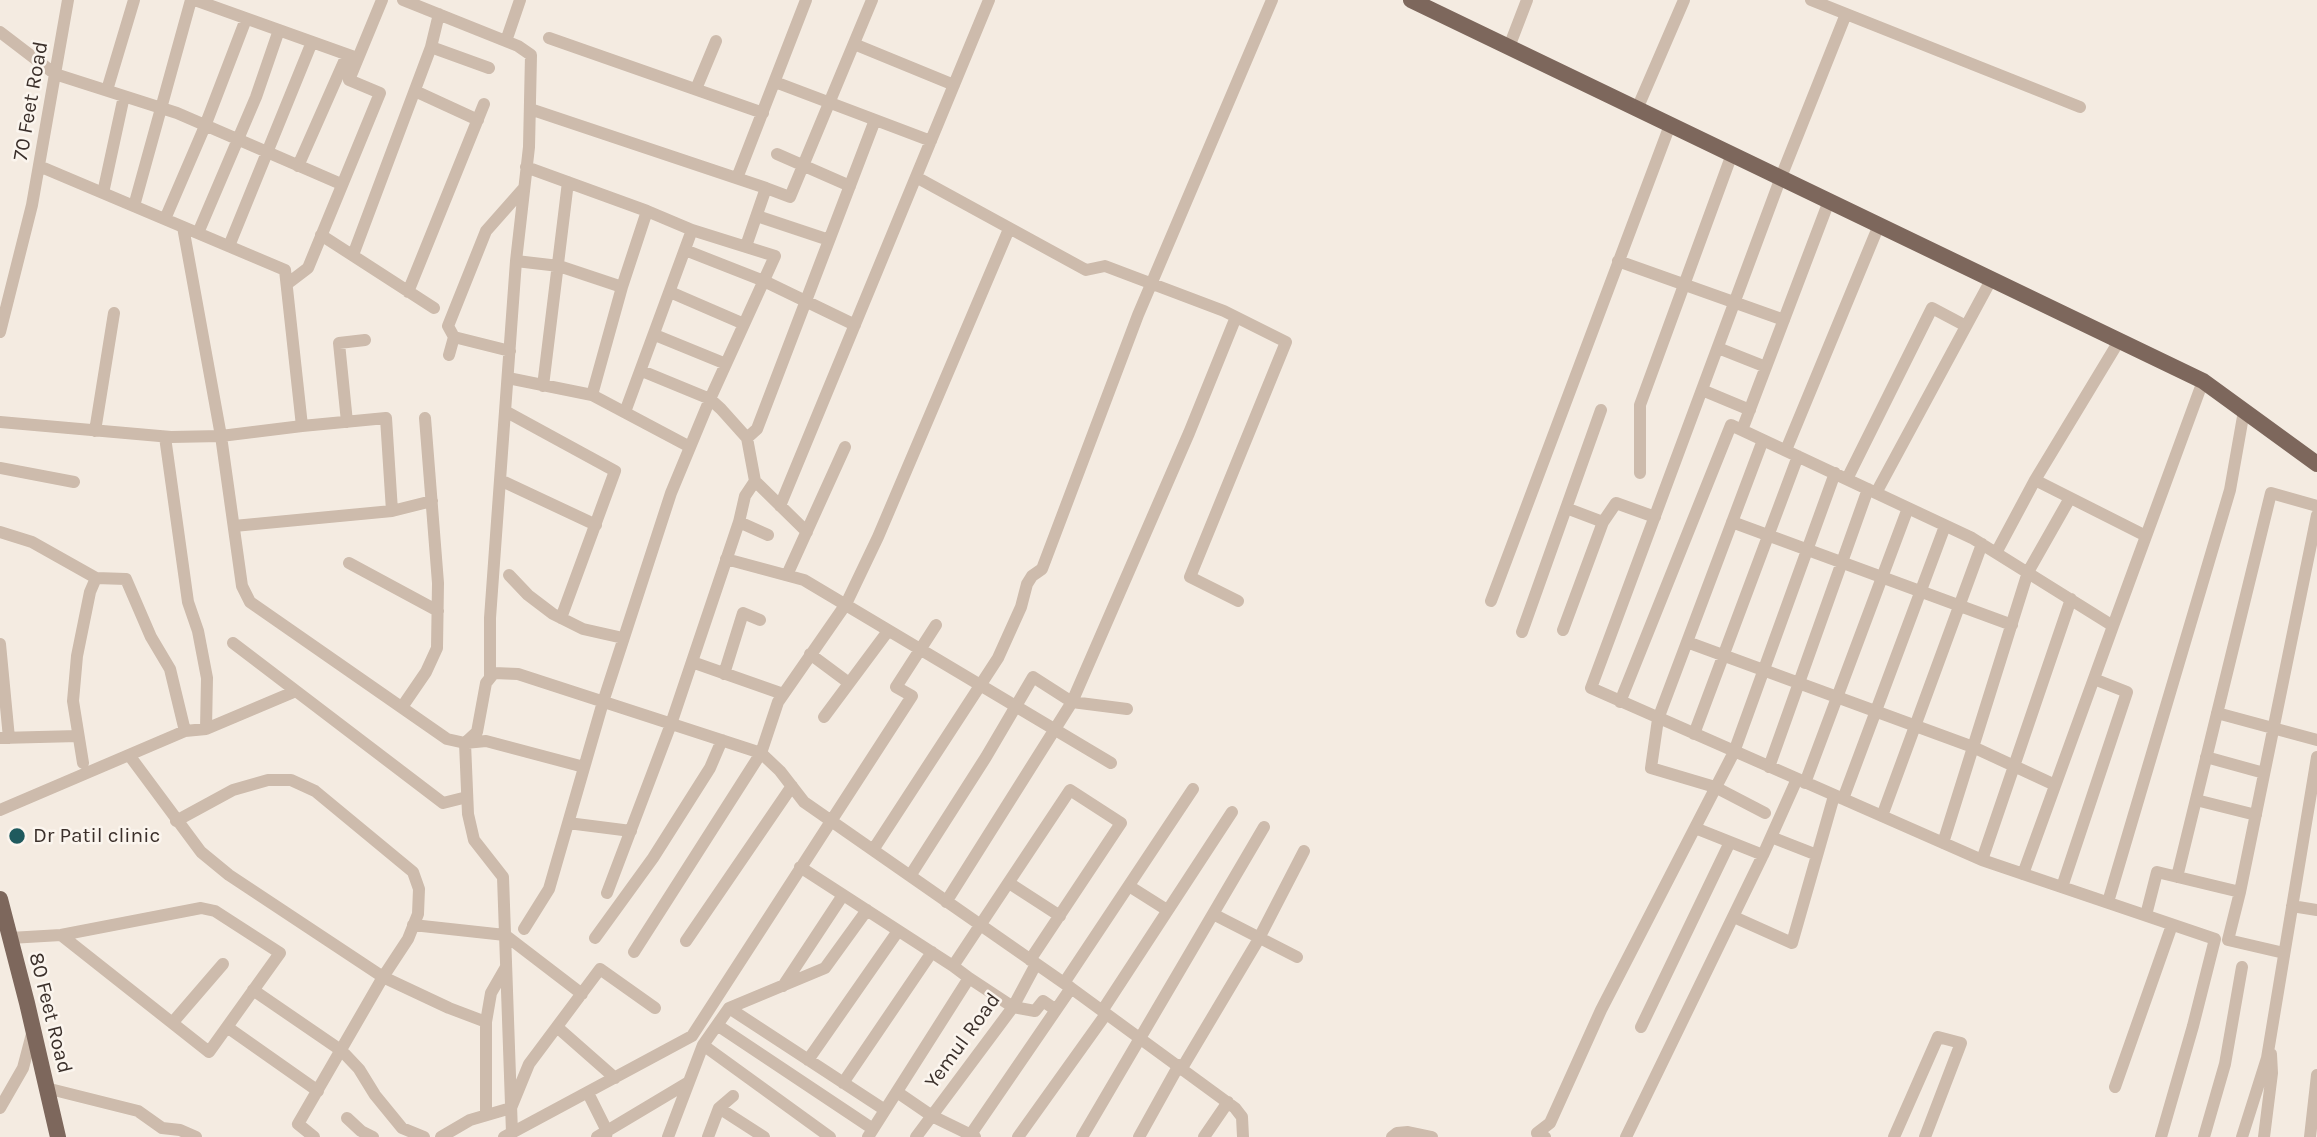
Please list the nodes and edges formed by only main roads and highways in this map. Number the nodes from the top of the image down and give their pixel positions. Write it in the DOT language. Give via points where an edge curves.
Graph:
graph roads {
  1 [pos="1411,0"];
  2 [pos="2317,464"];
  3 [pos="0,899"];
  4 [pos="58,1137"];
  1 -- 2 [label="main road" via="2203,381"];
  3 -- 4 [label="main road, 80 Feet Road"];
}
